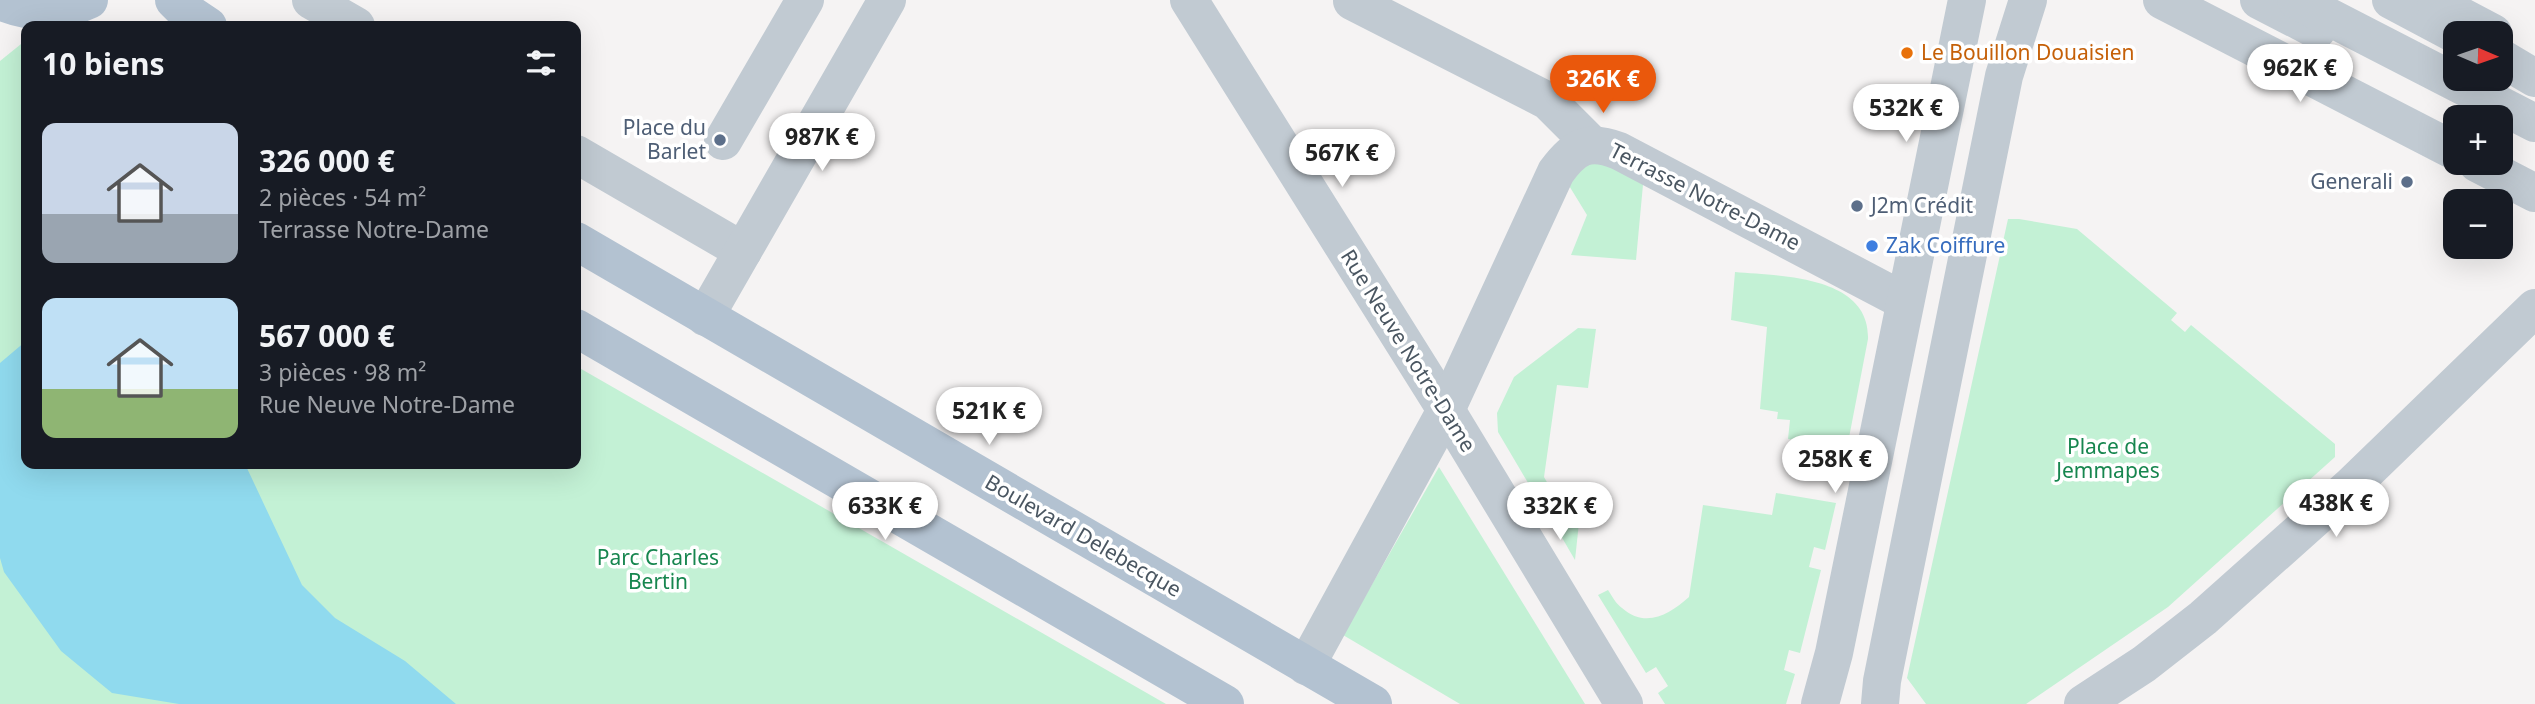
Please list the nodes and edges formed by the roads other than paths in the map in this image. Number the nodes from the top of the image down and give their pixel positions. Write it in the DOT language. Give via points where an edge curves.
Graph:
graph roads {
  1 [pos="89,0"];
  2 [pos="174,0"];
  3 [pos="311,0"];
  4 [pos="805,0"];
  5 [pos="887,0"];
  6 [pos="1189,0"];
  7 [pos="1967,0"];
  8 [pos="1983,0"];
  9 [pos="2001,0"];
  10 [pos="2028,0"];
  11 [pos="2259,0"];
  12 [pos="2296,0"];
  13 [pos="2392,0"];
  14 [pos="2431,0"];
  15 [pos="1352,1"];
  16 [pos="2167,1"];
  17 [pos="30,14"];
  18 [pos="200,21"];
  19 [pos="347,21"];
  20 [pos="2470,21"];
  21 [pos="2443,28"];
  22 [pos="2513,44"];
  23 [pos="2535,56"];
  24 [pos="2513,65"];
  25 [pos="2535,78"];
  26 [pos="2464,105"];
  27 [pos="2535,123"];
  28 [pos="2513,130"];
  29 [pos="723,141"];
  30 [pos="2535,142"];
  31 [pos="1591,144"];
  32 [pos="2443,145"];
  33 [pos="581,157"];
  34 [pos="2500,175"];
  35 [pos="2535,193"];
  36 [pos="581,245"];
  37 [pos="743,251"];
  38 [pos="1904,301"];
  39 [pos="2535,308"];
  40 [pos="705,317"];
  41 [pos="581,331"];
  42 [pos="1446,410"];
  43 [pos="1307,666"];
  44 [pos="1225,704"];
  45 [pos="1373,704"];
  46 [pos="1624,704"];
  47 [pos="1820,704"];
  48 [pos="1844,704"];
  49 [pos="1858,704"];
  50 [pos="1880,704"];
  51 [pos="2083,704"];
  1 -- 17 [label="main road"];
  2 -- 18 [label="main road"];
  3 -- 19 [label="street"];
  4 -- 29 [label="street"];
  5 -- 37 [label="street"];
  6 -- 42 [label="street, Rue Neuve Notre-Dame"];
  7 -- 38 [label="street"];
  8 -- 48 [label="street"];
  9 -- 49 [label="street"];
  10 -- 50 [label="street" via="2004,76"];
  11 -- 26 [label="street"];
  12 -- 27 [label="street"];
  13 -- 21 [label="street"];
  14 -- 20 [label="street"];
  15 -- 31 [label="street" via="1548,101"];
  16 -- 32 [label="street"];
  22 -- 23 [label="street"];
  24 -- 25 [label="street"];
  28 -- 30 [label="street"];
  31 -- 38 [label="street, Terrasse Notre-Dame" via="1619,151"];
  31 -- 42 [label="street, Terrasse Notre-Dame" via="1579,148 1556,172"];
  33 -- 37 [label="street"];
  34 -- 35 [label="street"];
  36 -- 40 [label="main road, Boulevard Delebecque"];
  37 -- 40 [label="street"];
  38 -- 47 [label="street"];
  39 -- 51 [label="street" via="2352,485 2203,618"];
  40 -- 43 [label="main road, Boulevard Delebecque"];
  41 -- 44 [label="main road"];
  42 -- 43 [label="street, Terrasse Notre-Dame"];
  42 -- 46 [label="street, Rue Neuve Notre-Dame"];
  43 -- 45 [label="main road, Boulevard Delebecque"];
}
